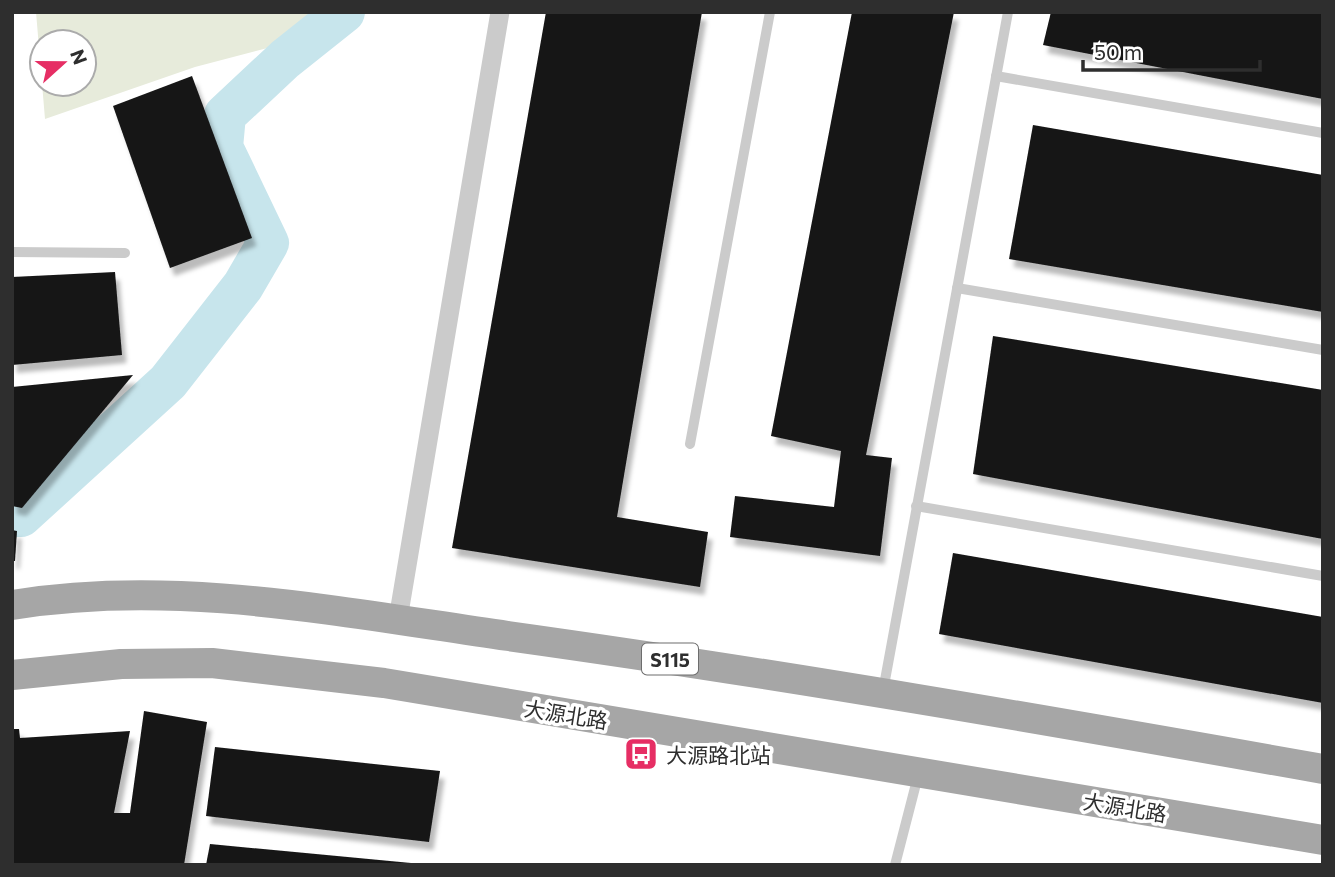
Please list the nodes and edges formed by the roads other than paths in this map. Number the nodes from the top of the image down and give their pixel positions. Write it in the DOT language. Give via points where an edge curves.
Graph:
graph roads {
  1 [pos="500,12"];
  2 [pos="770,12"];
  3 [pos="1008,12"];
  4 [pos="996,76"];
  5 [pos="1323,133"];
  6 [pos="12,252"];
  7 [pos="125,253"];
  8 [pos="957,288"];
  9 [pos="1323,350"];
  10 [pos="690,444"];
  11 [pos="916,506"];
  12 [pos="1323,576"];
  13 [pos="12,605"];
  14 [pos="398,619"];
  15 [pos="12,675"];
  16 [pos="883,691"];
  17 [pos="1323,769"];
  18 [pos="919,772"];
  19 [pos="1323,840"];
  20 [pos="895,865"];
  1 -- 14 [label="street"];
  2 -- 10 [label="lane"];
  3 -- 4 [label="lane"];
  4 -- 5 [label="lane"];
  4 -- 8 [label="lane"];
  6 -- 7 [label="lane"];
  8 -- 9 [label="lane"];
  8 -- 11 [label="lane"];
  11 -- 12 [label="lane"];
  11 -- 16 [label="lane"];
  13 -- 14 [label="main road, S115" via="140,594 211,597"];
  14 -- 16 [label="main road, S115"];
  15 -- 18 [label="main road, 大源北路" via="121,664 212,663 384,683"];
  16 -- 17 [label="main road, S115"];
  18 -- 19 [label="main road, 大源北路"];
  18 -- 20 [label="lane"];
}
